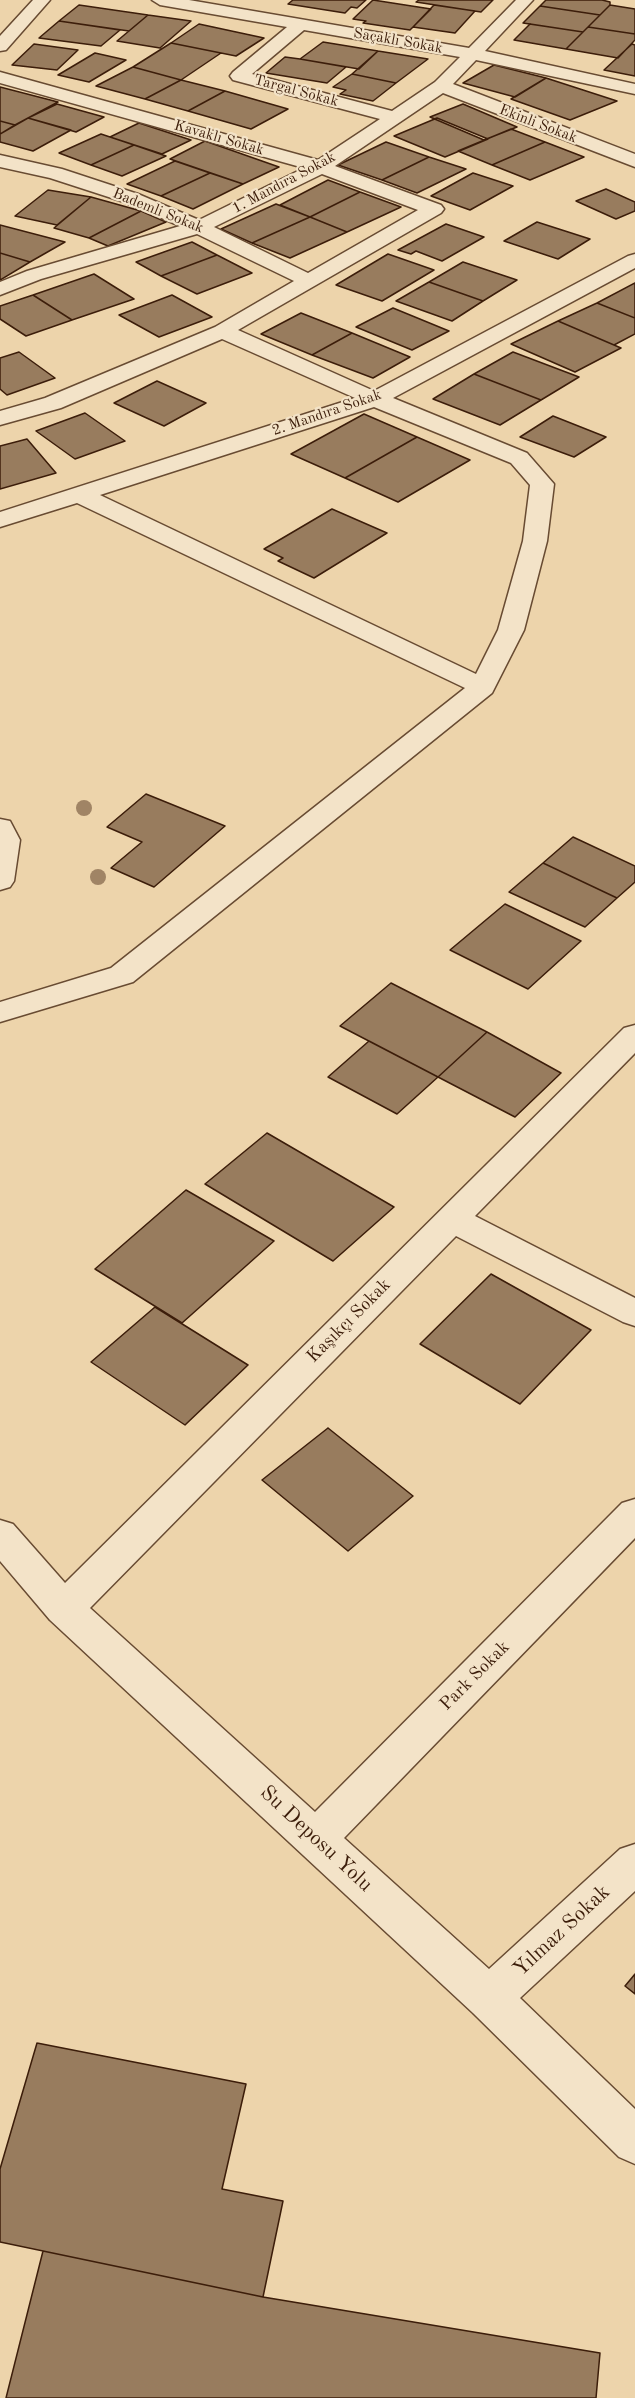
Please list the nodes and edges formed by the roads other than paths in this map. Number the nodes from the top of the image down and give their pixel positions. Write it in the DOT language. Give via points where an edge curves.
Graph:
graph roads {
  1 [pos="42,0"];
  2 [pos="160,0"];
  3 [pos="274,0"];
  4 [pos="525,0"];
  5 [pos="255,17"];
  6 [pos="300,25"];
  7 [pos="2,41"];
  8 [pos="474,54"];
  9 [pos="0,76"];
  10 [pos="441,86"];
  11 [pos="635,89"];
  12 [pos="394,117"];
  13 [pos="0,161"];
  14 [pos="635,161"];
  15 [pos="321,167"];
  16 [pos="200,227"];
  17 [pos="635,261"];
  18 [pos="309,281"];
  19 [pos="0,289"];
  20 [pos="222,331"];
  21 [pos="375,399"];
  22 [pos="0,418"];
  23 [pos="80,495"];
  24 [pos="0,520"];
  25 [pos="483,687"];
  26 [pos="0,827"];
  27 [pos="0,881"];
  28 [pos="0,1012"];
  29 [pos="627,1053"];
  30 [pos="451,1219"];
  31 [pos="635,1313"];
  32 [pos="635,1514"];
  33 [pos="0,1535"];
  34 [pos="64,1609"];
  35 [pos="316,1839"];
  36 [pos="635,1863"];
  37 [pos="489,1998"];
  38 [pos="635,2141"];
  1 -- 7 [label="street"];
  2 -- 5 [label="street, Saçaklı Sokak"];
  3 -- 5 [label="street"];
  4 -- 8 [label="street, 1. Mandıra Sokak"];
  5 -- 6 [label="street, Saçaklı Sokak"];
  6 -- 8 [label="street, Saçaklı Sokak"];
  6 -- 12 [label="street, Targal Sokak" via="239,76"];
  8 -- 10 [label="street, 1. Mandıra Sokak"];
  8 -- 11 [label="street, Saçaklı Sokak"];
  9 -- 15 [label="street, Kavaklı Sokak"];
  10 -- 12 [label="street, 1. Mandıra Sokak"];
  10 -- 14 [label="street, Ekinli Sokak"];
  12 -- 15 [label="street, 1. Mandıra Sokak"];
  13 -- 16 [label="street, Bademli Sokak" via="56,172"];
  15 -- 16 [label="street, 1. Mandıra Sokak"];
  15 -- 18 [label="street, Kavaklı Sokak" via="434,209"];
  16 -- 18 [label="street, Bademli Sokak"];
  16 -- 19 [label="street, 1. Mandıra Sokak" via="34,275"];
  17 -- 21 [label="street, 2. Mandıra Sokak"];
  18 -- 20 [label="street"];
  20 -- 21 [label="street"];
  20 -- 22 [label="street" via="52,403"];
  21 -- 23 [label="street, 2. Mandıra Sokak"];
  21 -- 25 [label="street" via="519,458 542,484 535,541 512,630"];
  23 -- 24 [label="street, 2. Mandıra Sokak"];
  23 -- 25 [label="street"];
  25 -- 28 [label="street" via="122,975"];
  26 -- 27 [label="street" via="6,840"];
  29 -- 30 [label="street, Kaşıkçı Sokak"];
  30 -- 31 [label="street"];
  30 -- 34 [label="street, Kaşıkçı Sokak"];
  32 -- 35 [label="street, Park Sokak"];
  33 -- 34 [label="street, Su Deposu Yolu"];
  34 -- 35 [label="street, Su Deposu Yolu"];
  35 -- 37 [label="street, Su Deposu Yolu"];
  36 -- 37 [label="street, Yılmaz Sokak"];
  37 -- 38 [label="street, Su Deposu Yolu"];
}
